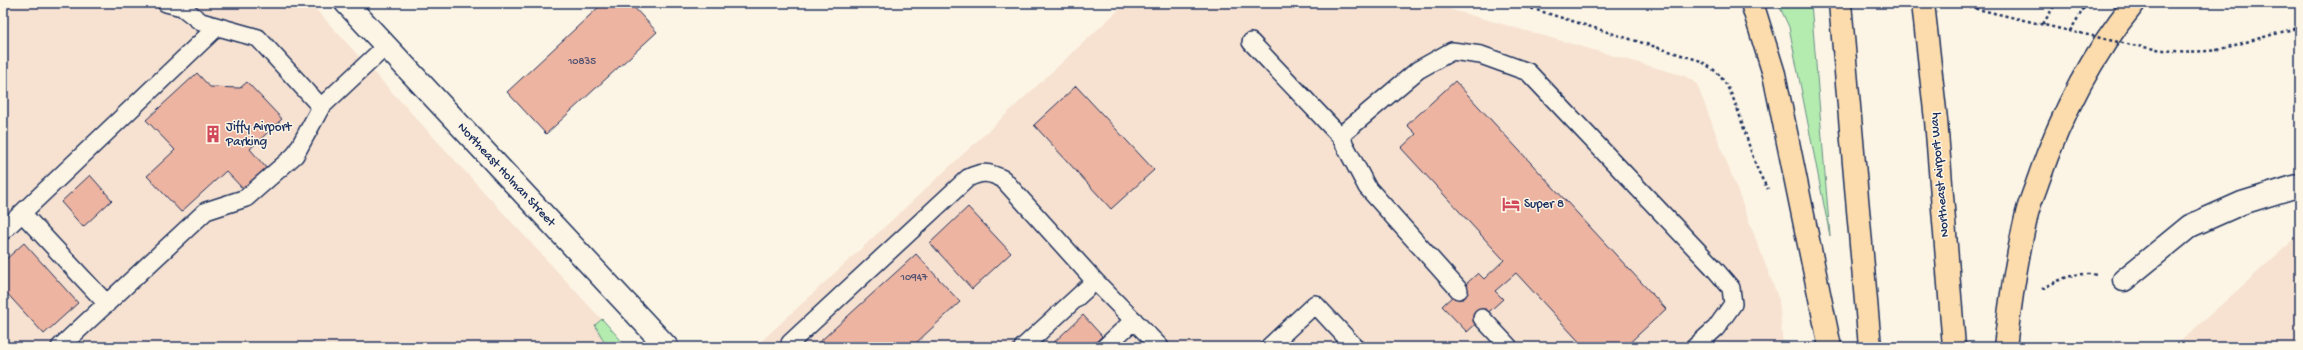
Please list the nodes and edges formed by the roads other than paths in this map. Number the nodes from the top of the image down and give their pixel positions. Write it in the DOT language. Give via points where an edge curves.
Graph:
graph roads {
  1 [pos="166,3"];
  2 [pos="346,3"];
  3 [pos="1752,3"];
  4 [pos="1840,3"];
  5 [pos="1923,3"];
  6 [pos="2134,3"];
  7 [pos="217,27"];
  8 [pos="1251,42"];
  9 [pos="386,46"];
  10 [pos="321,107"];
  11 [pos="1340,136"];
  12 [pos="2300,185"];
  13 [pos="22,213"];
  14 [pos="3,231"];
  15 [pos="1095,280"];
  16 [pos="2124,280"];
  17 [pos="1459,290"];
  18 [pos="107,304"];
  19 [pos="1482,318"];
  20 [pos="1134,320"];
  21 [pos="789,346"];
  22 [pos="60,347"];
  23 [pos="667,347"];
  24 [pos="1023,347"];
  25 [pos="1105,347"];
  26 [pos="1160,347"];
  27 [pos="1269,347"];
  28 [pos="1355,347"];
  29 [pos="1509,347"];
  30 [pos="1695,347"];
  31 [pos="1830,347"];
  32 [pos="1870,347"];
  33 [pos="1954,347"];
  34 [pos="2005,347"];
  1 -- 7 [label="lane" via="182,7 201,22"];
  2 -- 9 [label="street, Northeast Holman Street"];
  3 -- 31 [label="main road" via="1774,74"];
  4 -- 32 [label="main road"];
  5 -- 33 [label="main road, Northeast Airport Way"];
  6 -- 34 [label="main road" via="2090,66 2047,153 2026,217"];
  7 -- 10 [label="lane" via="258,38"];
  7 -- 13 [label="lane"];
  8 -- 11 [label="lane"];
  9 -- 10 [label="lane"];
  9 -- 23 [label="street, Northeast Holman Street"];
  10 -- 18 [label="lane" via="295,155 246,198 206,211"];
  11 -- 17 [label="lane" via="1367,187"];
  11 -- 30 [label="lane" via="1418,70 1452,51 1481,55 1528,72 1731,288 1733,304 1716,328"];
  12 -- 16 [label="street" via="2242,203 2190,226"];
  13 -- 14 [label="lane"];
  13 -- 18 [label="lane"];
  15 -- 20 [label="lane"];
  15 -- 21 [label="lane" via="1003,179 991,172 978,172 968,178"];
  15 -- 24 [label="lane"];
  18 -- 22 [label="lane"];
  19 -- 29 [label="lane"];
  20 -- 25 [label="lane"];
  20 -- 26 [label="lane"];
  27 -- 28 [label="lane" via="1315,304"];
}
